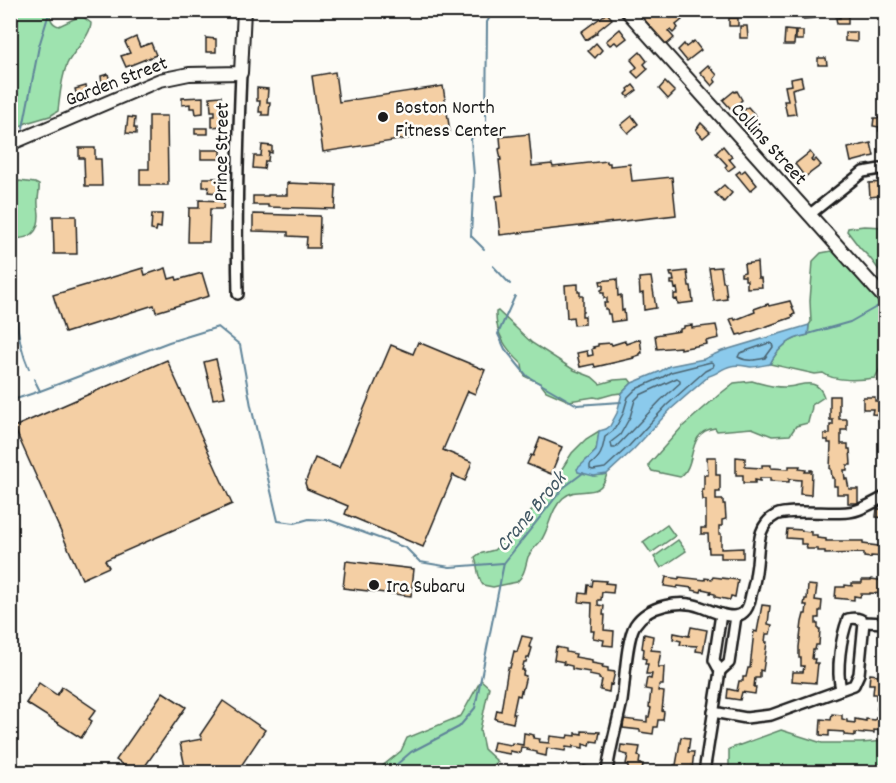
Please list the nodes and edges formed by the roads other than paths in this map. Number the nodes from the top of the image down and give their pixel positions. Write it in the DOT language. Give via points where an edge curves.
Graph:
graph roads {
  1 [pos="244,10"];
  2 [pos="626,10"];
  3 [pos="241,73"];
  4 [pos="10,144"];
  5 [pos="885,168"];
  6 [pos="809,215"];
  7 [pos="238,294"];
  8 [pos="885,300"];
  9 [pos="885,496"];
  10 [pos="721,614"];
  11 [pos="736,616"];
  12 [pos="864,622"];
  13 [pos="885,623"];
  14 [pos="720,671"];
  15 [pos="841,689"];
  16 [pos="713,712"];
  17 [pos="607,772"];
  18 [pos="704,772"];
  1 -- 3 [label="main road, Prince Street"];
  2 -- 6 [label="main road, Collins Street"];
  3 -- 4 [label="main road, Garden Street" via="189,74 160,80"];
  3 -- 7 [label="street, Prince Street"];
  5 -- 6 [label="street" via="863,172"];
  6 -- 8 [label="main road, Collins Street"];
  9 -- 11 [label="street" via="850,512 789,512 767,521 759,542 748,604"];
  10 -- 11 [label="street"];
  10 -- 14 [label="street" via="714,660"];
  10 -- 17 [label="street" via="695,605 667,605 637,622"];
  11 -- 14 [label="street" via="729,663"];
  12 -- 13 [label="street"];
  12 -- 15 [label="street" via="859,674 854,685"];
  12 -- 15 [label="street" via="848,619 844,629 839,665"];
  14 -- 16 [label="street"];
  15 -- 16 [label="street" via="771,715 746,718"];
  16 -- 18 [label="street"];
}
